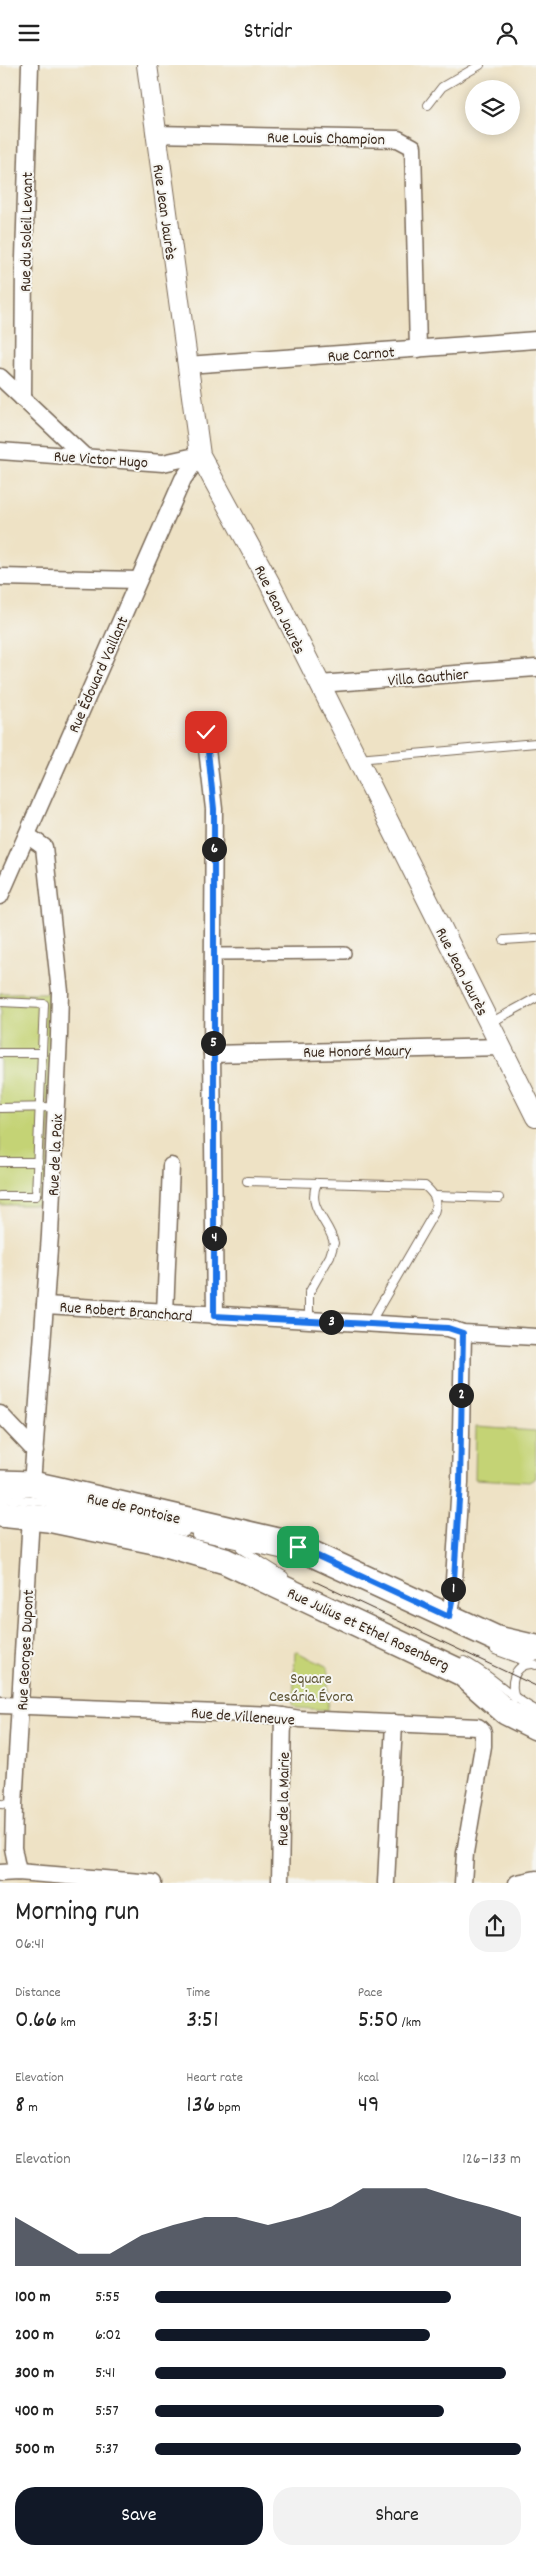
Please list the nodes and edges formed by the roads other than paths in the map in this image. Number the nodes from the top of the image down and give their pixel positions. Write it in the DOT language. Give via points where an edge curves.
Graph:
graph roads {
  1 [pos="30,65"];
  2 [pos="147,65"];
  3 [pos="480,65"];
  4 [pos="428,105"];
  5 [pos="155,134"];
  6 [pos="536,340"];
  7 [pos="418,349"];
  8 [pos="186,365"];
  9 [pos="0,377"];
  10 [pos="23,399"];
  11 [pos="0,451"];
  12 [pos="200,455"];
  13 [pos="84,457"];
  14 [pos="0,577"];
  15 [pos="138,580"];
  16 [pos="536,668"];
  17 [pos="319,684"];
  18 [pos="206,732"];
  19 [pos="536,743"];
  20 [pos="356,759"];
  21 [pos="26,835"];
  22 [pos="5,874"];
  23 [pos="0,896"];
  24 [pos="536,938"];
  25 [pos="504,941"];
  26 [pos="345,953"];
  27 [pos="213,954"];
  28 [pos="536,998"];
  29 [pos="0,1002"];
  30 [pos="490,1023"];
  31 [pos="502,1047"];
  32 [pos="0,1053"];
  33 [pos="42,1053"];
  34 [pos="212,1054"];
  35 [pos="48,1107"];
  36 [pos="0,1108"];
  37 [pos="536,1117"];
  38 [pos="0,1162"];
  39 [pos="38,1162"];
  40 [pos="171,1166"];
  41 [pos="247,1181"];
  42 [pos="318,1183"];
  43 [pos="0,1196"];
  44 [pos="435,1197"];
  45 [pos="499,1198"];
  46 [pos="45,1305"];
  47 [pos="165,1313"];
  48 [pos="214,1316"];
  49 [pos="309,1321"];
  50 [pos="369,1325"];
  51 [pos="463,1333"];
  52 [pos="536,1337"];
  53 [pos="0,1414"];
  54 [pos="35,1451"];
  55 [pos="0,1483"];
  56 [pos="32,1484"];
  57 [pos="0,1498"];
  58 [pos="0,1514"];
  59 [pos="31,1517"];
  60 [pos="232,1544"];
  61 [pos="190,1549"];
  62 [pos="291,1556"];
  63 [pos="292,1581"];
  64 [pos="449,1617"];
  65 [pos="485,1645"];
  66 [pos="459,1659"];
  67 [pos="535,1659"];
  68 [pos="515,1699"];
  69 [pos="0,1705"];
  70 [pos="21,1706"];
  71 [pos="536,1710"];
  72 [pos="283,1716"];
  73 [pos="394,1723"];
  74 [pos="536,1727"];
  75 [pos="7,1805"];
  76 [pos="18,1872"];
  77 [pos="0,1873"];
  78 [pos="536,1879"];
  79 [pos="153,1883"];
  80 [pos="280,1883"];
  81 [pos="386,1883"];
  82 [pos="463,1883"];
  83 [pos="517,1883"];
  1 -- 10 [label="street, Rue du Soleil Levant"];
  2 -- 5 [label="street, Rue Jean Jaurès"];
  3 -- 4 [label="lane" via="442,87"];
  5 -- 7 [label="street, Rue Louis Champion" via="398,139 413,147"];
  5 -- 8 [label="street, Rue Jean Jaurès"];
  6 -- 7 [label="street, Rue Carnot"];
  7 -- 8 [label="street, Rue Carnot"];
  8 -- 12 [label="street, Rue Jean Jaurès"];
  9 -- 10 [label="street"];
  10 -- 13 [label="street"];
  11 -- 13 [label="street, Rue Victor Hugo"];
  12 -- 13 [label="street, Rue Victor Hugo" via="163,463"];
  12 -- 15 [label="street, Rue Édouard Vaillant" via="183,479"];
  12 -- 17 [label="street, Rue Jean Jaurès"];
  14 -- 15 [label="street"];
  15 -- 21 [label="street, Rue Édouard Vaillant"];
  16 -- 17 [label="street, Villa Gauthier"];
  17 -- 20 [label="street, Rue Jean Jaurès"];
  18 -- 27 [label="street" via="214,809"];
  19 -- 20 [label="lane"];
  20 -- 30 [label="street, Rue Jean Jaurès"];
  21 -- 22 [label="street, Rue Édouard Vaillant"];
  21 -- 35 [label="street, Rue de la Paix" via="44,847 59,983"];
  22 -- 23 [label="street, Rue Édouard Vaillant"];
  24 -- 25 [label="lane"];
  26 -- 27 [label="street"];
  27 -- 34 [label="street"];
  28 -- 30 [label="lane"];
  29 -- 33 [label="lane" via="44,1004"];
  30 -- 31 [label="street, Rue Jean Jaurès"];
  31 -- 34 [label="street, Rue Honoré Maury"];
  31 -- 37 [label="street, Rue Jean Jaurès"];
  32 -- 33 [label="lane"];
  33 -- 35 [label="lane"];
  34 -- 48 [label="street"];
  35 -- 36 [label="lane"];
  35 -- 39 [label="lane"];
  35 -- 46 [label="street, Rue de la Paix"];
  38 -- 39 [label="lane"];
  39 -- 43 [label="lane" via="36,1196"];
  40 -- 47 [label="street"];
  41 -- 42 [label="lane"];
  42 -- 44 [label="lane" via="425,1186"];
  42 -- 49 [label="lane" via="315,1207 334,1243 330,1257 309,1293"];
  44 -- 45 [label="lane"];
  44 -- 50 [label="lane" via="434,1213"];
  46 -- 47 [label="street, Rue Robert Branchard"];
  46 -- 54 [label="street, Rue de la Paix"];
  47 -- 48 [label="street, Rue Robert Branchard"];
  48 -- 49 [label="street, Rue Robert Branchard"];
  49 -- 50 [label="street, Rue Robert Branchard"];
  50 -- 51 [label="street, Rue Robert Branchard" via="448,1328"];
  51 -- 52 [label="street, Rue Robert Branchard"];
  51 -- 64 [label="street" via="460,1483"];
  53 -- 54 [label="street"];
  54 -- 56 [label="street, Rue de la Paix"];
  55 -- 56 [label="main road, Rue de Pontoise"];
  56 -- 64 [label="main road, Rue de Pontoise" via="298,1547"];
  57 -- 60 [label="lane" via="51,1504"];
  58 -- 59 [label="main road, Rue de Pontoise"];
  59 -- 61 [label="main road, Rue de Pontoise"];
  59 -- 70 [label="street, Rue Georges Dupont"];
  60 -- 62 [label="lane"];
  60 -- 63 [label="lane"];
  61 -- 74 [label="main road, Rue Julius et Ethel Rosenberg" via="247,1571 455,1669 475,1682 506,1712"];
  64 -- 67 [label="main road"];
  65 -- 67 [label="lane"];
  66 -- 68 [label="lane" via="488,1674"];
  67 -- 68 [label="lane" via="516,1673 512,1684"];
  68 -- 71 [label="lane"];
  69 -- 70 [label="street, Rue de Villeneuve"];
  70 -- 72 [label="street, Rue de Villeneuve"];
  70 -- 75 [label="street, Rue Georges Dupont"];
  72 -- 73 [label="street, Rue de Villeneuve"];
  72 -- 80 [label="street, Rue de la Mairie"];
  73 -- 81 [label="street"];
  73 -- 82 [label="street, Rue de Villeneuve" via="478,1727 483,1732"];
  75 -- 76 [label="street, Rue Georges Dupont"];
  76 -- 77 [label="street"];
  76 -- 79 [label="street"];
  78 -- 83 [label="street"];
}
